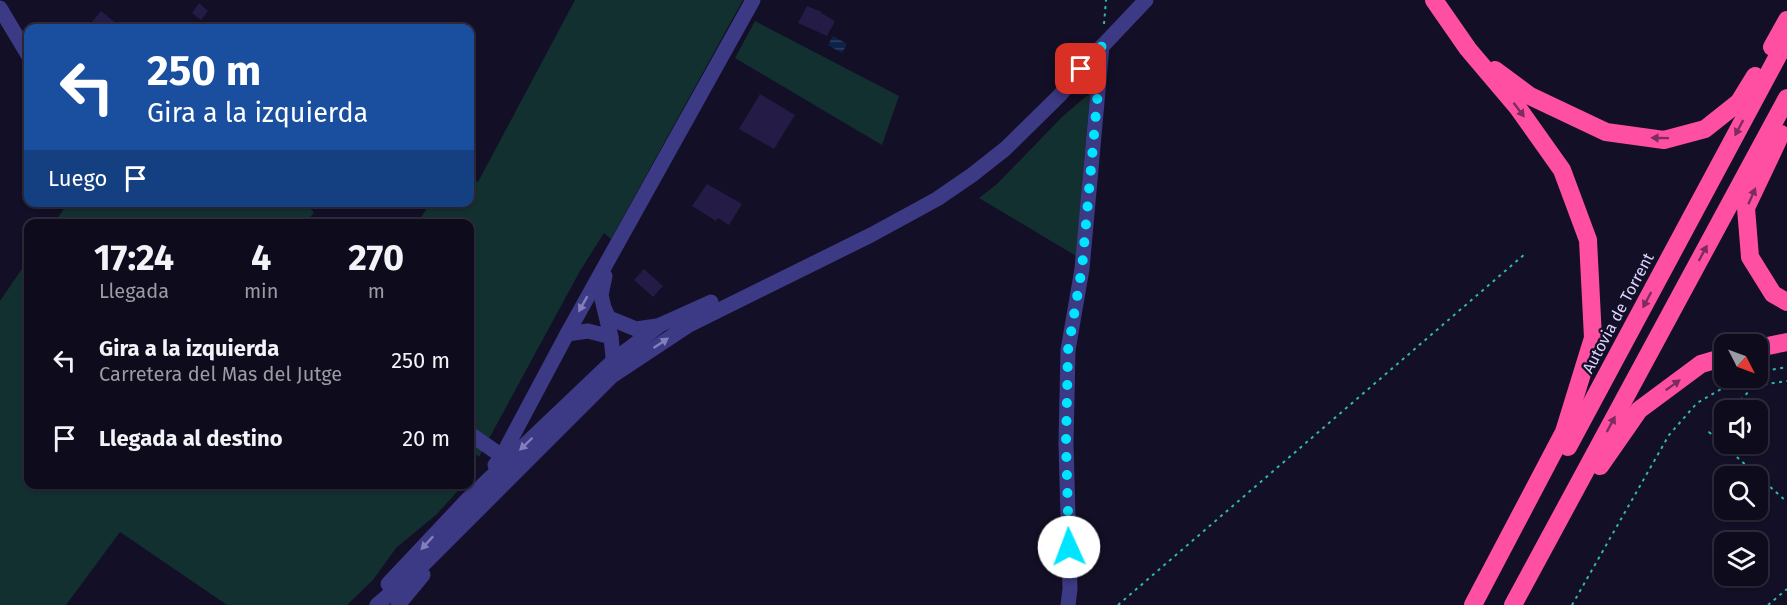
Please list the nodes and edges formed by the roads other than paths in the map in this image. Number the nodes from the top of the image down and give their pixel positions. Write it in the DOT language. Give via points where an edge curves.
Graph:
graph roads {
  1 [pos="753,0"];
  2 [pos="1146,0"];
  3 [pos="1434,0"];
  4 [pos="0,8"];
  5 [pos="1787,20"];
  6 [pos="1787,39"];
  7 [pos="1102,46"];
  8 [pos="24,48"];
  9 [pos="1468,49"];
  10 [pos="1787,98"];
  11 [pos="1787,123"];
  12 [pos="844,247"];
  13 [pos="612,253"];
  14 [pos="1787,302"];
  15 [pos="604,308"];
  16 [pos="660,325"];
  17 [pos="567,334"];
  18 [pos="611,337"];
  19 [pos="1787,342"];
  20 [pos="1768,346"];
  21 [pos="614,360"];
  22 [pos="1714,360"];
  23 [pos="612,376"];
  24 [pos="474,437"];
  25 [pos="502,456"];
  26 [pos="472,505"];
  27 [pos="369,605"];
  28 [pos="377,605"];
  29 [pos="398,605"];
  30 [pos="1068,605"];
  31 [pos="1473,605"];
  32 [pos="1483,605"];
  33 [pos="1513,605"];
  34 [pos="1526,605"];
  1 -- 13 [label="street"];
  2 -- 7 [label="street"];
  3 -- 9 [label="highway"];
  4 -- 8 [label="street"];
  5 -- 9 [label="highway, one-way" via="1739,102 1705,129 1664,141 1606,132 1530,96"];
  6 -- 32 [label="highway, Autovia de Torrent, one-way"];
  7 -- 12 [label="street" via="1060,95 972,176 937,199"];
  7 -- 30 [label="street" via="1082,268 1068,350"];
  9 -- 31 [label="highway, one-way" via="1518,108 1562,170 1588,240 1593,338 1564,432"];
  33 -- 10 [label="highway, one-way"];
  14 -- 11 [label="highway, one-way" via="1773,294 1750,256 1746,208"];
  12 -- 16 [label="street"];
  23 -- 12 [label="street, one-way" via="689,325"];
  13 -- 15 [label="street" via="602,285"];
  13 -- 17 [label="street, one-way"];
  15 -- 16 [label="street" via="609,318 624,326 636,329"];
  15 -- 18 [label="street"];
  16 -- 21 [label="street"];
  17 -- 18 [label="street" via="588,331"];
  17 -- 25 [label="street"];
  18 -- 21 [label="street"];
  19 -- 20 [label="highway"];
  21 -- 23 [label="street"];
  21 -- 26 [label="street, one-way"];
  34 -- 22 [label="highway, one-way" via="1602,462 1639,410 1701,364"];
  23 -- 26 [label="street"];
  24 -- 25 [label="street"];
  25 -- 26 [label="street"];
  26 -- 27 [label="street, one-way"];
  26 -- 28 [label="street" via="420,568"];
  26 -- 29 [label="street"];
}
